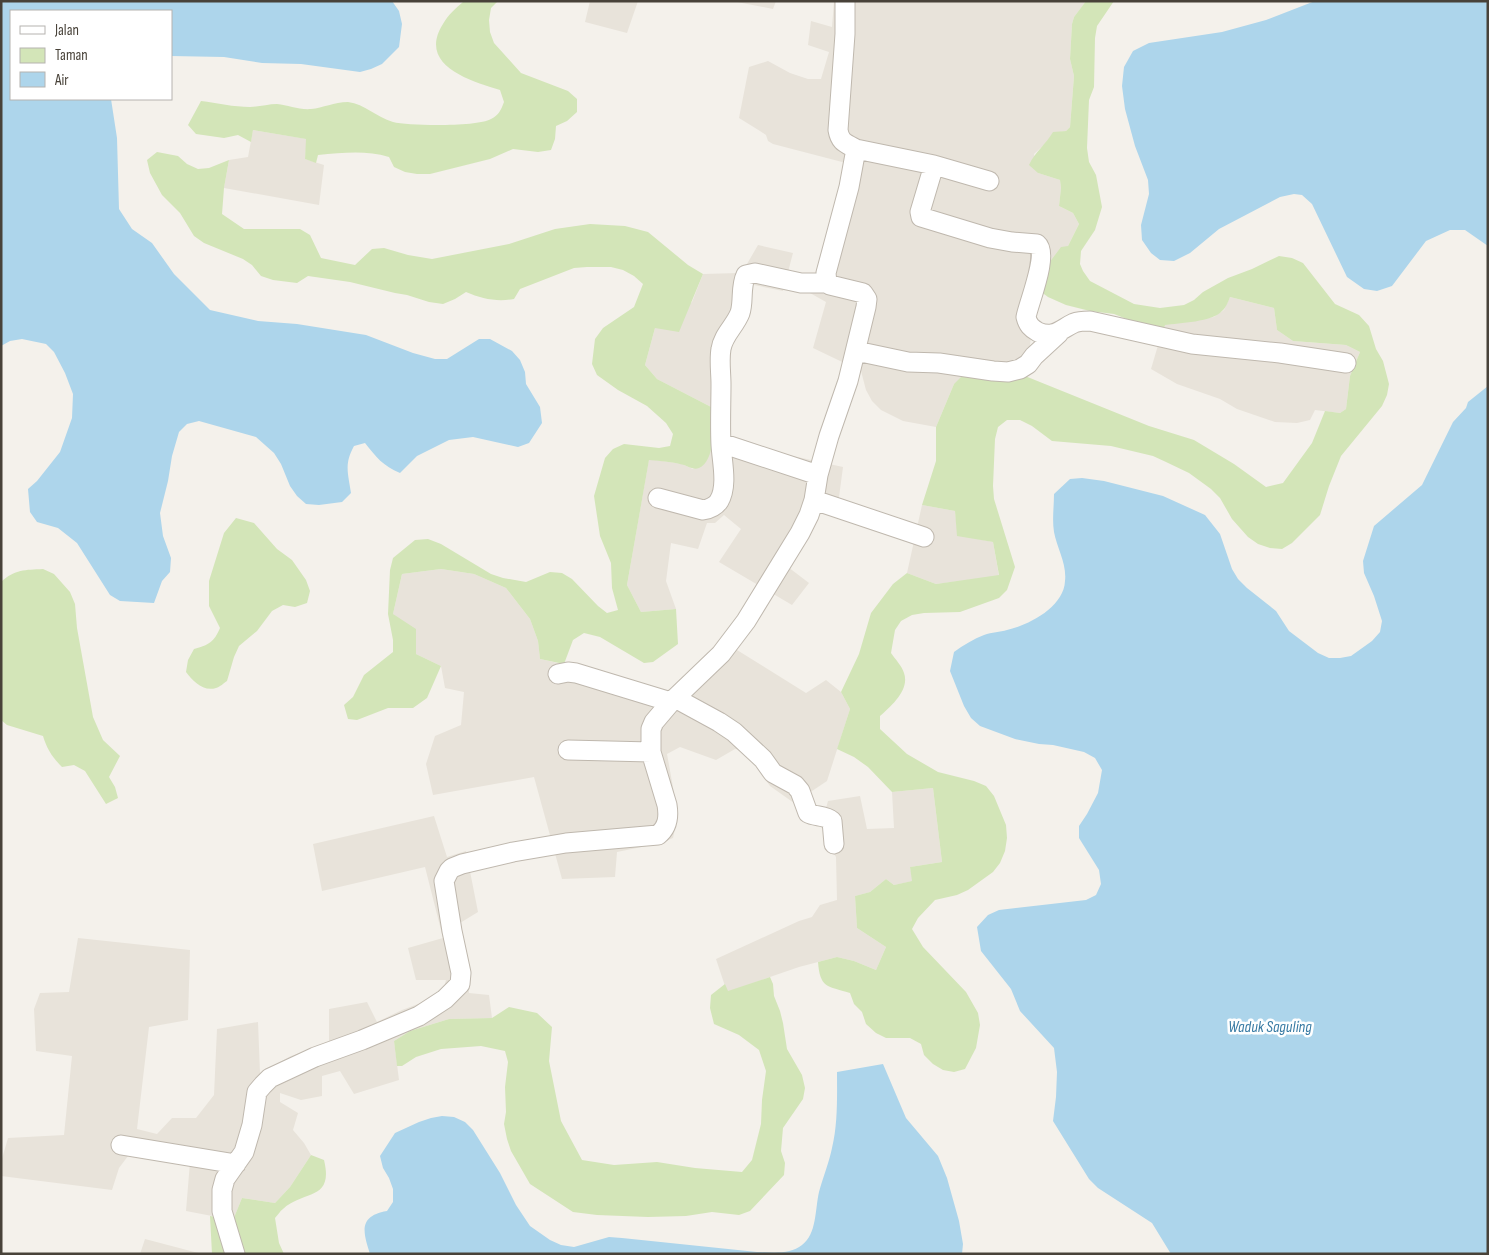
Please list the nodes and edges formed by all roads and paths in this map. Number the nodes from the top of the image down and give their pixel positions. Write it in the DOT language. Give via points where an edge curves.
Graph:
graph roads {
  1 [pos="845,1"];
  2 [pos="856,149"];
  3 [pos="934,165"];
  4 [pos="989,180"];
  5 [pos="827,283"];
  6 [pos="1059,333"];
  7 [pos="856,350"];
  8 [pos="1346,363"];
  9 [pos="721,443"];
  10 [pos="818,475"];
  11 [pos="658,498"];
  12 [pos="814,500"];
  13 [pos="924,537"];
  14 [pos="558,674"];
  15 [pos="673,700"];
  16 [pos="568,750"];
  17 [pos="651,752"];
  18 [pos="834,844"];
  19 [pos="121,1145"];
  20 [pos="236,1164"];
  21 [pos="235,1254"];
  1 -- 2 [label="street" via="838,130 844,143"];
  2 -- 3 [label="street"];
  2 -- 5 [label="street" via="826,273"];
  3 -- 4 [label="street"];
  3 -- 6 [label="street" via="921,217 990,238 1040,246 1041,262 1026,317 1028,324 1040,332"];
  5 -- 7 [label="street" via="866,296"];
  5 -- 9 [label="street" via="801,283 755,273 746,275 740,314 726,334 721,351"];
  6 -- 7 [label="street" via="1028,364 1008,372 908,362"];
  6 -- 8 [label="street" via="1076,322 1090,321 1192,344"];
  7 -- 10 [label="street"];
  9 -- 10 [label="street"];
  9 -- 11 [label="street" via="723,488 715,505 703,510"];
  10 -- 12 [label="street"];
  12 -- 13 [label="street"];
  12 -- 15 [label="street" via="800,533 746,622 721,654"];
  14 -- 15 [label="street" via="576,673"];
  15 -- 17 [label="street" via="651,729"];
  15 -- 18 [label="street" via="734,732 763,758 773,773 795,785 808,812 832,820"];
  16 -- 17 [label="street"];
  17 -- 20 [label="street" via="667,805 667,824 663,831 513,852 452,868 444,880 461,973 460,984 445,999 419,1016 270,1078 257,1092 247,1143"];
  19 -- 20 [label="street"];
  20 -- 21 [label="street" via="225,1179 222,1195 222,1210"];
}
